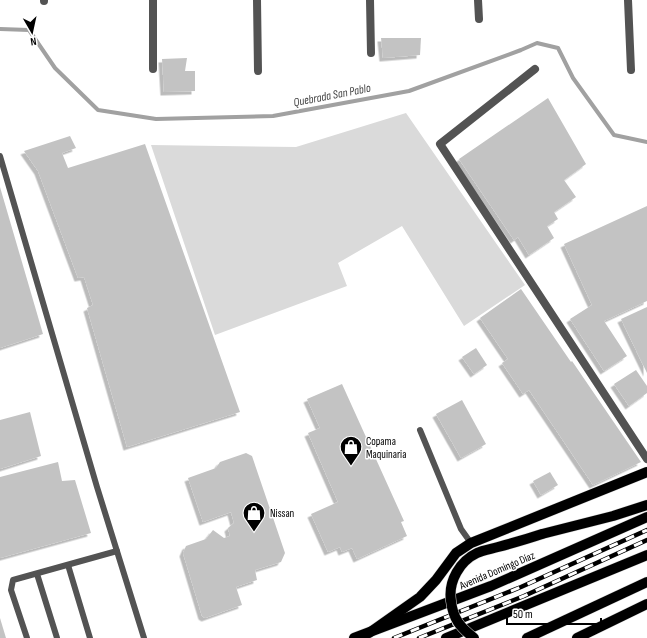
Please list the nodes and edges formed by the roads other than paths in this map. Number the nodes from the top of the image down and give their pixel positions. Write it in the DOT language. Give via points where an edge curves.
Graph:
graph roads {
  1 [pos="153,0"];
  2 [pos="257,0"];
  3 [pos="370,0"];
  4 [pos="478,0"];
  5 [pos="628,0"];
  6 [pos="479,19"];
  7 [pos="371,52"];
  8 [pos="153,69"];
  9 [pos="535,69"];
  10 [pos="631,70"];
  11 [pos="258,71"];
  12 [pos="0,156"];
  13 [pos="420,430"];
  14 [pos="647,459"];
  15 [pos="647,472"];
  16 [pos="647,505"];
  17 [pos="647,517"];
  18 [pos="471,543"];
  19 [pos="117,551"];
  20 [pos="647,555"];
  21 [pos="68,565"];
  22 [pos="37,574"];
  23 [pos="647,582"];
  24 [pos="647,604"];
  25 [pos="369,633"];
  26 [pos="27,638"];
  27 [pos="57,638"];
  28 [pos="90,638"];
  29 [pos="144,638"];
  30 [pos="354,638"];
  31 [pos="446,638"];
  32 [pos="474,638"];
  33 [pos="527,638"];
  34 [pos="578,638"];
  1 -- 8 [label="street"];
  2 -- 11 [label="street"];
  3 -- 7 [label="street"];
  4 -- 6 [label="street"];
  5 -- 10 [label="street"];
  9 -- 14 [label="street" via="440,144"];
  12 -- 19 [label="lane"];
  13 -- 18 [label="lane" via="462,528"];
  15 -- 18 [label="main road"];
  16 -- 32 [label="main road, bridge" via="478,552 465,560 458,568 450,596 458,624"];
  17 -- 25 [label="main road, Avenida Domingo Díaz" via="491,586"];
  18 -- 25 [label="main road" via="456,553 420,597"];
  19 -- 21 [label="lane"];
  19 -- 29 [label="lane"];
  20 -- 31 [label="main road"];
  21 -- 22 [label="lane"];
  21 -- 28 [label="lane"];
  22 -- 26 [label="lane" via="13,580 11,590"];
  22 -- 27 [label="lane"];
  23 -- 33 [label="main road"];
  24 -- 34 [label="main road"];
  25 -- 30 [label="main road, Avenida Domingo Díaz"];
}
